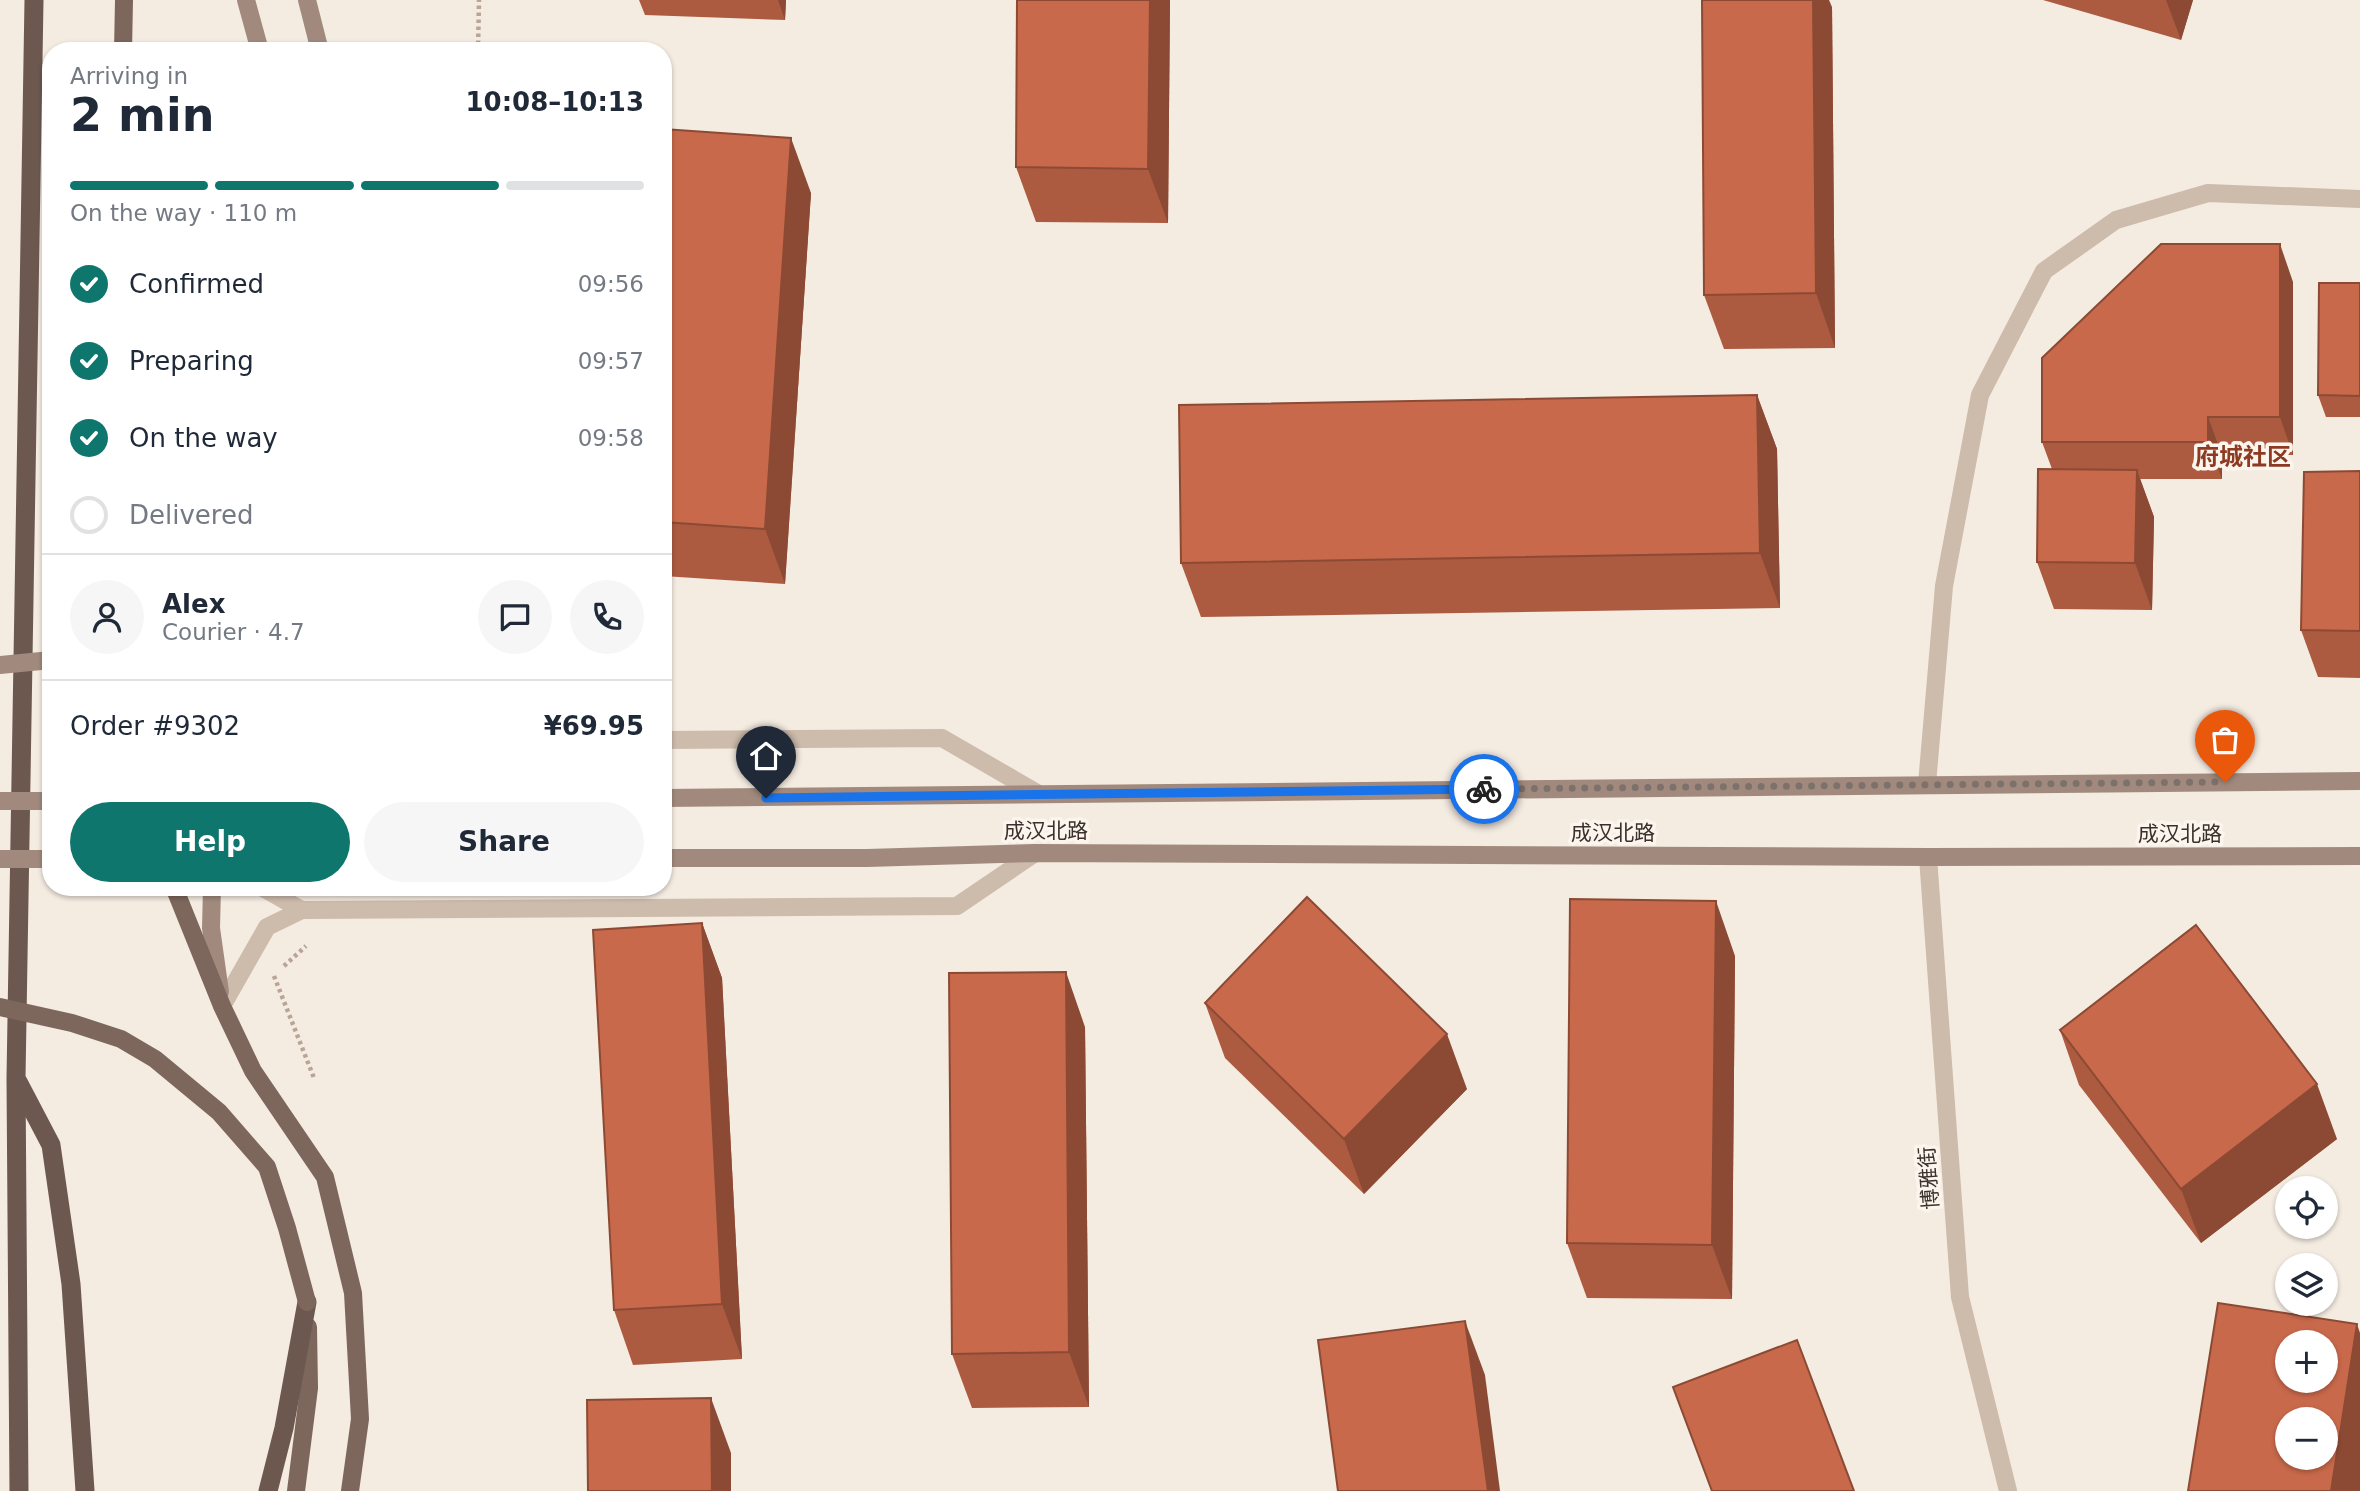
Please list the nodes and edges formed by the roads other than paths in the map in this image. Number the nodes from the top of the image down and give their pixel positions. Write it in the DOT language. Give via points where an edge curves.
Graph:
graph roads {
  1 [pos="34,0"];
  2 [pos="124,0"];
  3 [pos="246,0"];
  4 [pos="307,0"];
  5 [pos="123,42"];
  6 [pos="258,42"];
  7 [pos="318,42"];
  8 [pos="2360,199"];
  9 [pos="42,661"];
  10 [pos="0,665"];
  11 [pos="672,740"];
  12 [pos="2360,782"];
  13 [pos="1927,784"];
  14 [pos="1037,793"];
  15 [pos="672,798"];
  16 [pos="0,801"];
  17 [pos="42,801"];
  18 [pos="1035,853"];
  19 [pos="2360,856"];
  20 [pos="1928,857"];
  21 [pos="672,858"];
  22 [pos="0,859"];
  23 [pos="42,859"];
  24 [pos="178,896"];
  25 [pos="212,896"];
  26 [pos="278,896"];
  27 [pos="302,909"];
  28 [pos="222,1006"];
  29 [pos="0,1007"];
  30 [pos="16,1078"];
  31 [pos="307,1302"];
  32 [pos="19,1491"];
  33 [pos="85,1491"];
  34 [pos="268,1491"];
  35 [pos="296,1491"];
  36 [pos="350,1491"];
  37 [pos="2008,1491"];
  1 -- 30 [label="highway"];
  2 -- 5 [label="main road"];
  3 -- 6 [label="main road"];
  4 -- 7 [label="main road"];
  8 -- 13 [label="street" via="2208,194 2116,220 2043,271 1980,395 1944,586"];
  9 -- 10 [label="main road, bridge"];
  11 -- 14 [label="street" via="942,738"];
  12 -- 13 [label="main road, 成汉北路"];
  13 -- 14 [label="main road, 成汉北路"];
  14 -- 15 [label="main road, 成汉北路"];
  16 -- 17 [label="main road, bridge"];
  18 -- 20 [label="main road, 成汉北路"];
  18 -- 21 [label="main road, 成汉北路"];
  18 -- 27 [label="street" via="957,906"];
  19 -- 20 [label="main road, 成汉北路"];
  20 -- 37 [label="street, 博雅街" via="1960,1297"];
  22 -- 23 [label="main road, bridge"];
  24 -- 28 [label="main road"];
  25 -- 28 [label="main road" via="211,928"];
  26 -- 27 [label="street"];
  27 -- 28 [label="street" via="267,927"];
  28 -- 36 [label="main road" via="253,1071 325,1177 353,1293 360,1419"];
  29 -- 31 [label="main road, bridge" via="121,1039 155,1059 219,1112 267,1167"];
  30 -- 32 [label="highway"];
  30 -- 33 [label="highway" via="51,1145 71,1284"];
  31 -- 34 [label="highway"];
  31 -- 35 [label="main road" via="309,1388"];
}
